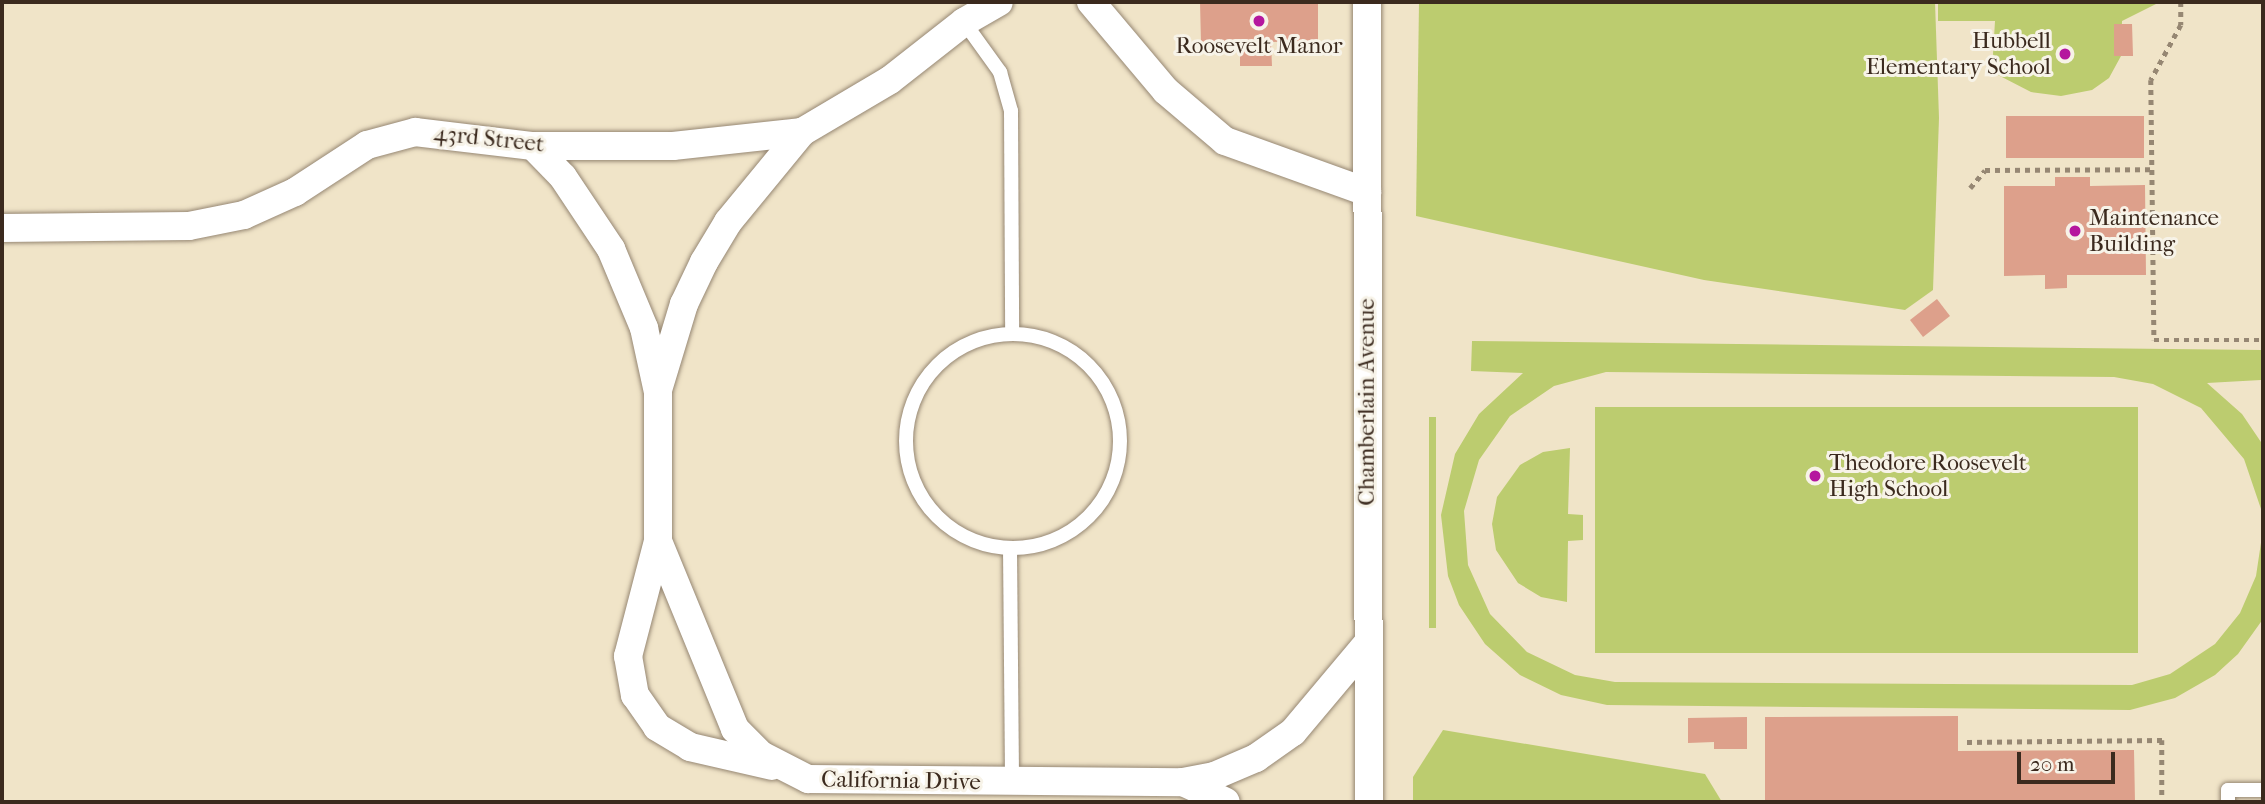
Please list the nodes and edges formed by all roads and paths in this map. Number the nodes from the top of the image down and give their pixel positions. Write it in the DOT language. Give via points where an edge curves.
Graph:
graph roads {
  1 [pos="999,2"];
  2 [pos="1091,2"];
  3 [pos="1367,2"];
  4 [pos="2181,2"];
  5 [pos="964,22"];
  6 [pos="802,132"];
  7 [pos="533,146"];
  8 [pos="2152,169"];
  9 [pos="1970,188"];
  10 [pos="1367,192"];
  11 [pos="2,228"];
  12 [pos="1012,333"];
  13 [pos="2263,340"];
  14 [pos="657,393"];
  15 [pos="658,541"];
  16 [pos="1010,548"];
  17 [pos="1366,645"];
  18 [pos="1967,742"];
  19 [pos="785,769"];
  20 [pos="1183,782"];
  21 [pos="1012,783"];
  22 [pos="2263,790"];
  23 [pos="1226,802"];
  24 [pos="1369,802"];
  25 [pos="2162,802"];
  26 [pos="2228,802"];
  1 -- 5 [label="street, 43rd Street"];
  2 -- 10 [label="street" via="1166,91 1225,141"];
  3 -- 10 [label="street, Chamberlain Avenue"];
  4 -- 8 [label="path" via="2181,25 2151,80"];
  5 -- 6 [label="street, 43rd Street" via="890,80"];
  5 -- 12 [label="lane" via="1000,72 1011,111"];
  6 -- 7 [label="street, 43rd Street" via="673,146"];
  6 -- 14 [label="street, California Drive" via="728,222 704,262 684,304"];
  7 -- 11 [label="street, 43rd Street" via="415,132 367,145 295,192 244,215 189,226"];
  7 -- 14 [label="street, California Drive" via="563,177 611,248 644,328"];
  8 -- 9 [label="path" via="1985,170"];
  8 -- 13 [label="path" via="2154,340"];
  10 -- 17 [label="street, Chamberlain Avenue"];
  12 -- 16 [label="lane" via="976,340 948,355 926,378 912,406 906,438 910,471 925,502 959,534"];
  12 -- 16 [label="lane" via="1038,336 1085,361 1106,386 1118,417 1120,452 1111,485 1091,515 1062,536"];
  14 -- 15 [label="street, California Drive"];
  15 -- 19 [label="street, California Drive" via="736,729 761,755"];
  15 -- 19 [label="street" via="628,656 635,695 657,727 690,747"];
  16 -- 21 [label="lane"];
  17 -- 20 [label="street, California Drive" via="1293,732 1256,758 1214,776"];
  17 -- 24 [label="street, Chamberlain Avenue"];
  18 -- 25 [label="path" via="2162,740"];
  19 -- 21 [label="street, California Drive" via="808,779"];
  20 -- 21 [label="street, California Drive"];
  20 -- 23 [label="street, California Drive"];
  22 -- 26 [label="lane" via="2228,790"];
}
